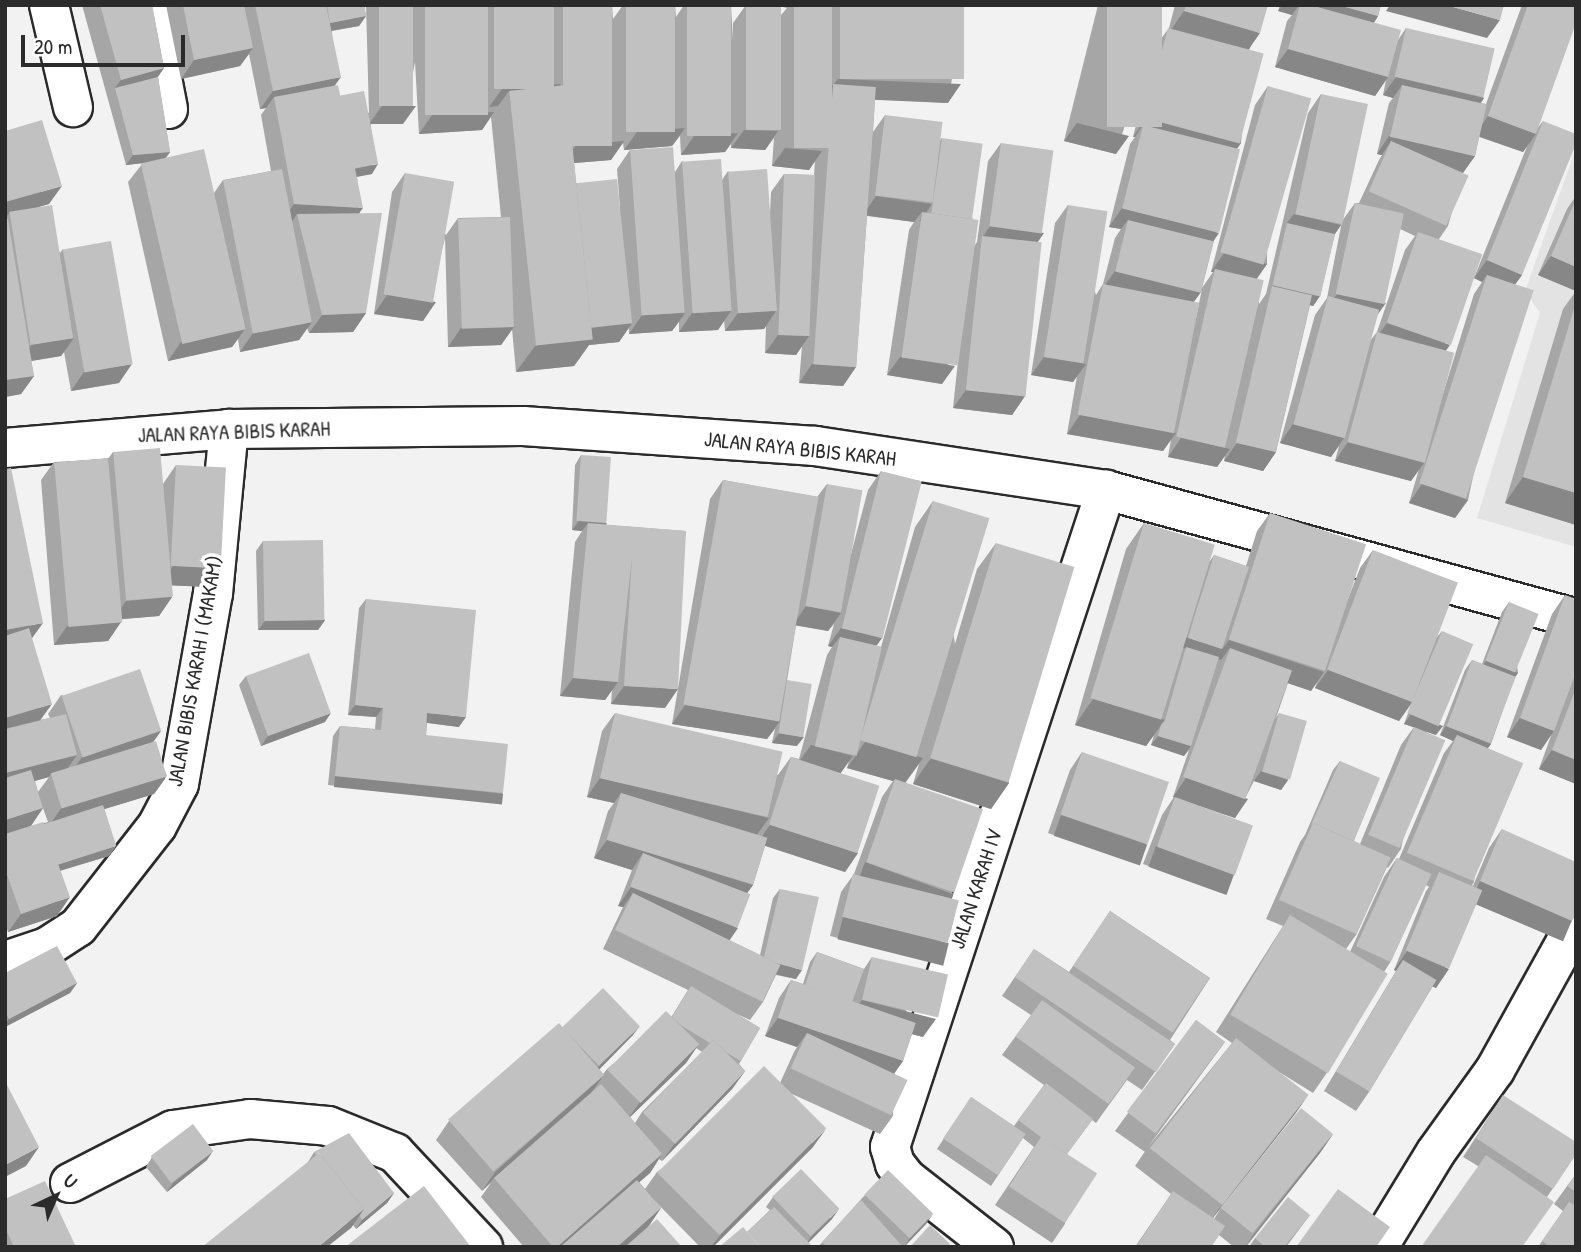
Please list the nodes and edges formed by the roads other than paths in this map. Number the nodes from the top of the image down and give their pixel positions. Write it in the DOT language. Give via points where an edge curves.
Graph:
graph roads {
  1 [pos="48,5"];
  2 [pos="148,5"];
  3 [pos="73,107"];
  4 [pos="168,109"];
  5 [pos="229,429"];
  6 [pos="5,448"];
  7 [pos="1106,491"];
  8 [pos="1576,618"];
  9 [pos="1576,923"];
  10 [pos="5,961"];
  11 [pos="71,1183"];
  12 [pos="991,1246"];
  13 [pos="483,1247"];
  14 [pos="1378,1247"];
  1 -- 3 [label="street"];
  2 -- 4 [label="street"];
  5 -- 6 [label="street, JALAN RAYA BIBIS KARAH"];
  5 -- 7 [label="street, JALAN RAYA BIBIS KARAH" via="523,426 801,445"];
  5 -- 10 [label="street, JALAN BIBIS KARAH I (MAKAM)" via="212,594 179,784 157,826 78,927 47,947"];
  7 -- 8 [label="street, JALAN RAYA BIBIS KARAH"];
  7 -- 12 [label="street, JALAN KARAH IV" via="890,1147 899,1171"];
  9 -- 14 [label="street" via="1495,1070 1436,1152"];
  11 -- 13 [label="street" via="173,1130 250,1119 328,1126 395,1153"];
}
